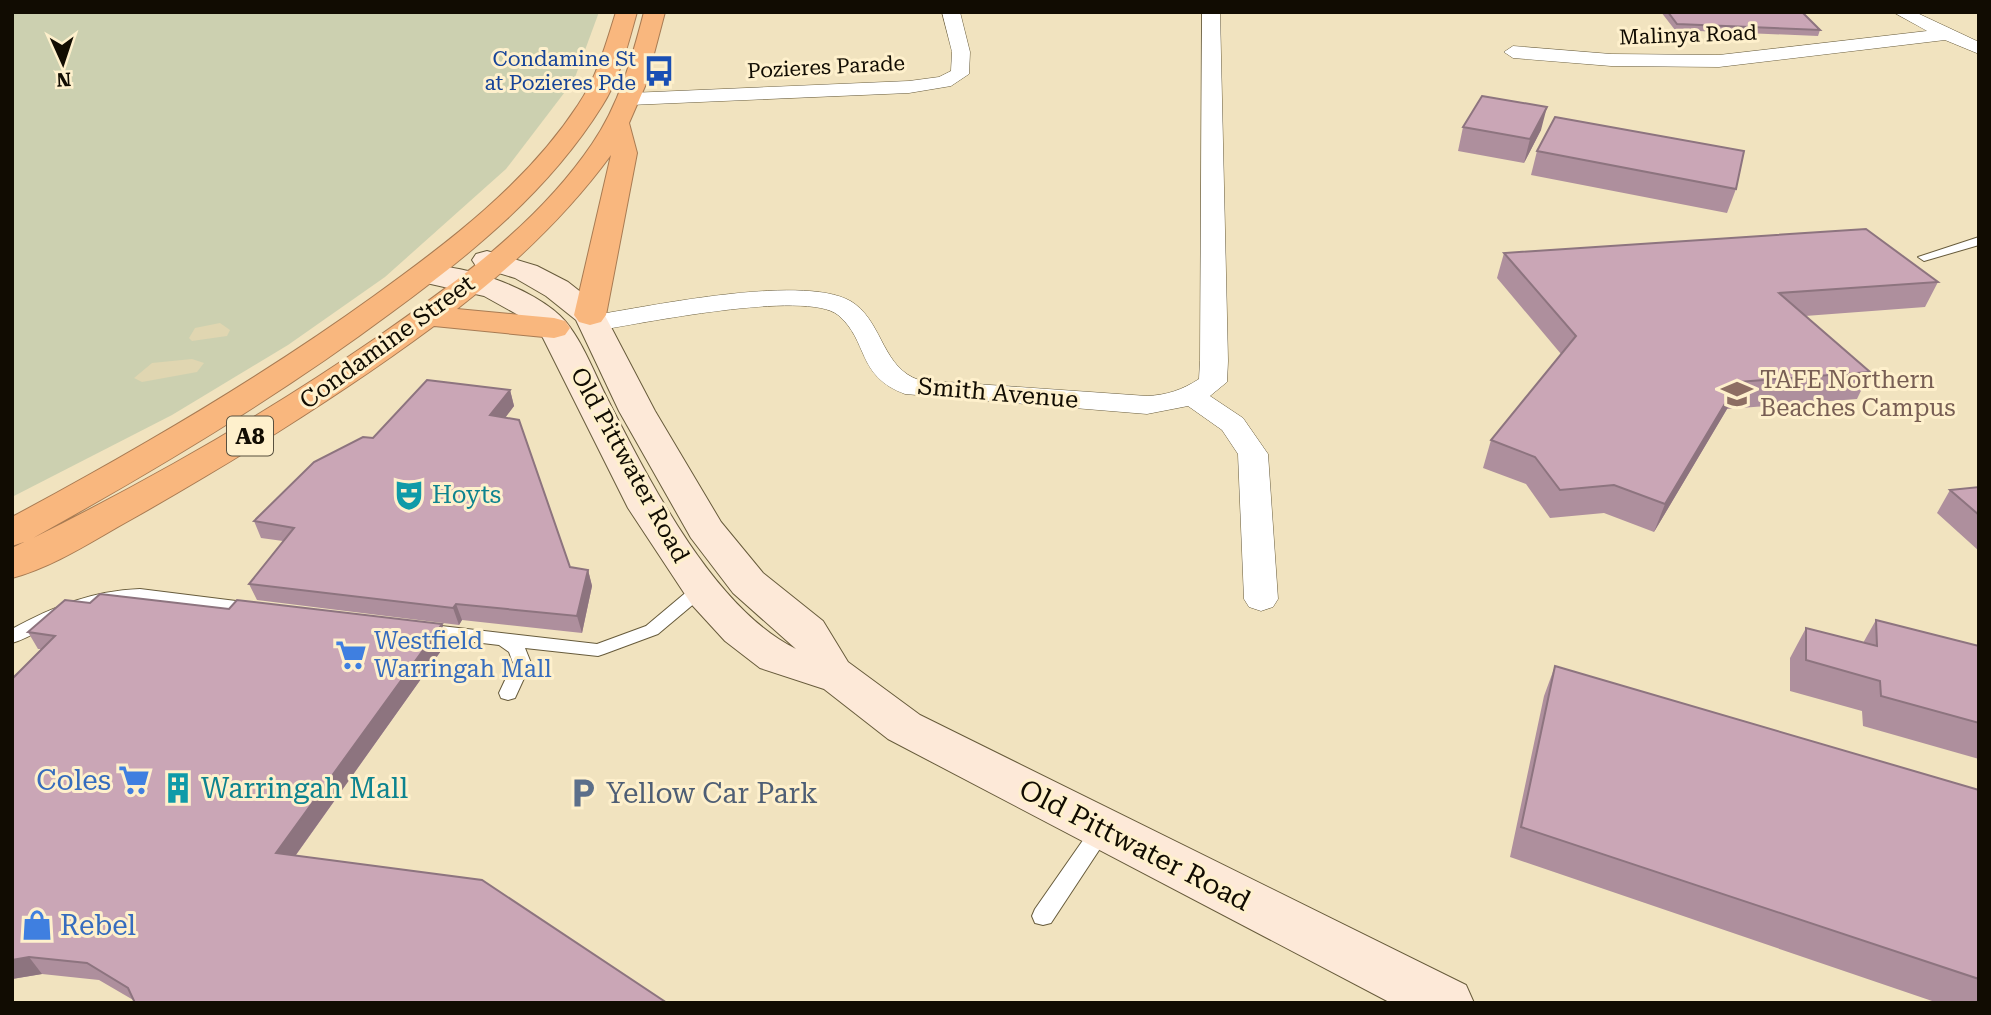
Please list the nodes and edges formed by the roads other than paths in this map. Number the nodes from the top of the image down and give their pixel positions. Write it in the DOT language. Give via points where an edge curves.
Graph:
graph roads {
  1 [pos="627,12"];
  2 [pos="655,12"];
  3 [pos="951,12"];
  4 [pos="1211,12"];
  5 [pos="1901,12"];
  6 [pos="1947,34"];
  7 [pos="1979,48"];
  8 [pos="1513,52"];
  9 [pos="623,111"];
  10 [pos="1979,241"];
  11 [pos="452,253"];
  12 [pos="1924,257"];
  13 [pos="484,272"];
  14 [pos="424,274"];
  15 [pos="428,316"];
  16 [pos="592,319"];
  17 [pos="554,328"];
  18 [pos="1192,397"];
  19 [pos="12,533"];
  20 [pos="12,565"];
  21 [pos="702,588"];
  22 [pos="1261,599"];
  23 [pos="267,611"];
  24 [pos="405,628"];
  25 [pos="12,637"];
  26 [pos="503,639"];
  27 [pos="832,673"];
  28 [pos="508,693"];
  29 [pos="1104,827"];
  30 [pos="1043,916"];
  31 [pos="1446,1003"];
  1 -- 11 [label="highway, Condamine Street / A8" via="605,76 584,113 546,164"];
  2 -- 9 [label="highway, Condamine Street / A8"];
  3 -- 9 [label="street, Pozieres Parade" via="961,52 960,74 944,82"];
  4 -- 18 [label="street" via="1213,382"];
  5 -- 6 [label="street"];
  6 -- 7 [label="street"];
  6 -- 8 [label="street, Malinya Road" via="1719,61 1611,60"];
  9 -- 13 [label="highway, Condamine Street / A8" via="581,176"];
  9 -- 16 [label="highway" via="624,153"];
  10 -- 12 [label="lane"];
  11 -- 13 [label="street, Old Pittwater Road"];
  11 -- 14 [label="highway, Condamine Street / A8"];
  13 -- 14 [label="street, Old Pittwater Road"];
  13 -- 15 [label="highway, Condamine Street / A8"];
  13 -- 16 [label="street, Old Pittwater Road" via="557,289"];
  13 -- 17 [label="street, Old Pittwater Road"];
  14 -- 19 [label="highway, Condamine Street / A8" via="336,340 261,388"];
  15 -- 17 [label="highway"];
  15 -- 20 [label="highway, Condamine Street / A8" via="299,406 222,453"];
  16 -- 18 [label="street, Smith Avenue" via="802,296 839,304 856,321 877,361 893,379 915,388 1147,405"];
  16 -- 27 [label="street, Old Pittwater Road" via="637,411 705,529 748,583 808,632"];
  17 -- 21 [label="street, Old Pittwater Road" via="665,538"];
  18 -- 22 [label="street" via="1233,424 1253,454"];
  21 -- 26 [label="lane" via="652,630 598,650"];
  21 -- 27 [label="street, Old Pittwater Road" via="736,625 776,658"];
  23 -- 25 [label="lane" via="141,595 109,597 77,604"];
  24 -- 26 [label="lane"];
  26 -- 28 [label="lane" via="517,649 522,663"];
  27 -- 29 [label="street, Old Pittwater Road" via="904,727"];
  29 -- 30 [label="lane"];
  29 -- 31 [label="street, Old Pittwater Road"];
}
